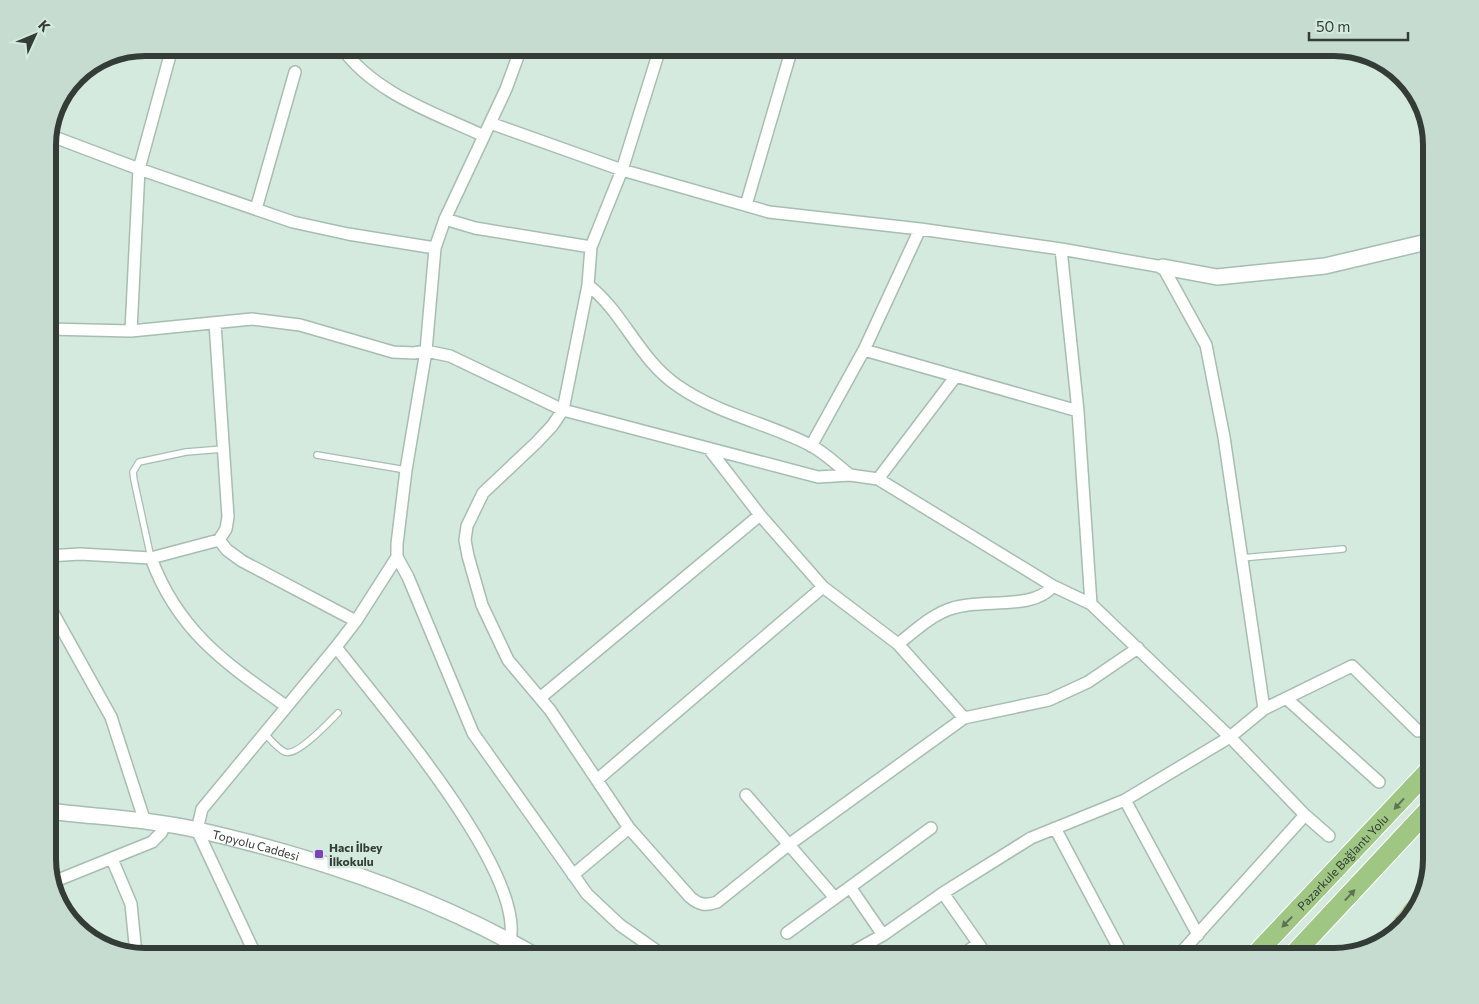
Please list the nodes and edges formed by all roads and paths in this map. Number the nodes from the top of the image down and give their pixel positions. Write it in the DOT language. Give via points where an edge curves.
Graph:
graph roads {
  1 [pos="170,56"];
  2 [pos="349,56"];
  3 [pos="518,56"];
  4 [pos="658,56"];
  5 [pos="790,56"];
  6 [pos="294,72"];
  7 [pos="490,123"];
  8 [pos="484,136"];
  9 [pos="56,138"];
  10 [pos="139,169"];
  11 [pos="622,170"];
  12 [pos="746,205"];
  13 [pos="256,209"];
  14 [pos="445,218"];
  15 [pos="920,229"];
  16 [pos="1423,243"];
  17 [pos="591,247"];
  18 [pos="435,248"];
  19 [pos="1061,249"];
  20 [pos="1163,267"];
  21 [pos="588,285"];
  22 [pos="215,323"];
  23 [pos="56,329"];
  24 [pos="131,330"];
  25 [pos="864,350"];
  26 [pos="426,351"];
  27 [pos="956,376"];
  28 [pos="562,410"];
  29 [pos="1078,411"];
  30 [pos="811,446"];
  31 [pos="223,449"];
  32 [pos="709,449"];
  33 [pos="317,455"];
  34 [pos="406,470"];
  35 [pos="850,474"];
  36 [pos="878,479"];
  37 [pos="760,515"];
  38 [pos="219,540"];
  39 [pos="1343,549"];
  40 [pos="56,556"];
  41 [pos="397,557"];
  42 [pos="151,558"];
  43 [pos="1241,558"];
  44 [pos="1053,586"];
  45 [pos="823,587"];
  46 [pos="1090,604"];
  47 [pos="56,618"];
  48 [pos="356,621"];
  49 [pos="898,644"];
  50 [pos="336,647"];
  51 [pos="1138,648"];
  52 [pos="540,698"];
  53 [pos="1286,698"];
  54 [pos="286,706"];
  55 [pos="1264,709"];
  56 [pos="338,713"];
  57 [pos="964,718"];
  58 [pos="1418,730"];
  59 [pos="264,733"];
  60 [pos="1230,737"];
  61 [pos="598,778"];
  62 [pos="1423,778"];
  63 [pos="1379,782"];
  64 [pos="746,795"];
  65 [pos="1125,800"];
  66 [pos="56,812"];
  67 [pos="1305,815"];
  68 [pos="1423,817"];
  69 [pos="145,822"];
  70 [pos="165,825"];
  71 [pos="629,828"];
  72 [pos="931,828"];
  73 [pos="1055,828"];
  74 [pos="197,830"];
  75 [pos="1329,836"];
  76 [pos="789,845"];
  77 [pos="112,859"];
  78 [pos="573,875"];
  79 [pos="59,880"];
  80 [pos="850,886"];
  81 [pos="943,893"];
  82 [pos="835,898"];
  83 [pos="787,933"];
  84 [pos="883,935"];
  85 [pos="1198,935"];
  86 [pos="510,941"];
  87 [pos="978,944"];
  88 [pos="135,947"];
  89 [pos="252,948"];
  90 [pos="506,948"];
  91 [pos="522,948"];
  92 [pos="653,948"];
  93 [pos="859,948"];
  94 [pos="973,948"];
  95 [pos="981,948"];
  96 [pos="1120,948"];
  97 [pos="1186,948"];
  98 [pos="1262,948"];
  99 [pos="1300,948"];
  1 -- 10 [label="street"];
  2 -- 8 [label="street" via="361,69 398,96"];
  3 -- 7 [label="street"];
  4 -- 11 [label="street"];
  5 -- 12 [label="street"];
  6 -- 13 [label="street"];
  7 -- 8 [label="street"];
  7 -- 11 [label="street"];
  8 -- 14 [label="street"];
  9 -- 10 [label="street"];
  10 -- 13 [label="street"];
  10 -- 24 [label="street"];
  11 -- 12 [label="street"];
  11 -- 17 [label="street"];
  12 -- 15 [label="street" via="795,216"];
  13 -- 18 [label="street" via="320,229"];
  14 -- 17 [label="street" via="475,228"];
  14 -- 18 [label="street"];
  15 -- 19 [label="street"];
  15 -- 25 [label="street"];
  16 -- 20 [label="street" via="1325,266 1217,277"];
  17 -- 21 [label="street"];
  18 -- 26 [label="street"];
  19 -- 20 [label="street"];
  19 -- 29 [label="street"];
  20 -- 43 [label="street" via="1206,345 1224,437"];
  21 -- 28 [label="street"];
  21 -- 30 [label="street" via="613,309 656,368 677,386 702,401"];
  22 -- 24 [label="street"];
  22 -- 26 [label="street" via="252,319 274,321 300,325 393,352"];
  22 -- 31 [label="street"];
  23 -- 24 [label="street"];
  25 -- 27 [label="street"];
  25 -- 30 [label="street"];
  26 -- 28 [label="street" via="450,356"];
  26 -- 34 [label="street"];
  27 -- 29 [label="street"];
  27 -- 36 [label="street"];
  28 -- 32 [label="street"];
  28 -- 52 [label="street" via="536,443 483,493 467,526 465,540 482,605 508,660"];
  29 -- 46 [label="street"];
  30 -- 35 [label="street"];
  31 -- 38 [label="street" via="228,517 226,529"];
  31 -- 42 [label="lane" via="186,452 139,462 133,472"];
  32 -- 35 [label="street" via="818,477"];
  32 -- 37 [label="street"];
  33 -- 34 [label="lane"];
  34 -- 41 [label="street"];
  35 -- 36 [label="street"];
  36 -- 44 [label="street"];
  37 -- 45 [label="street"];
  37 -- 52 [label="street"];
  38 -- 42 [label="street"];
  38 -- 48 [label="street" via="242,560"];
  39 -- 43 [label="lane"];
  40 -- 42 [label="street"];
  41 -- 48 [label="street"];
  41 -- 78 [label="street" via="473,732"];
  42 -- 54 [label="street" via="168,598 190,629 227,664"];
  43 -- 55 [label="street"];
  44 -- 46 [label="street"];
  44 -- 49 [label="street" via="1043,596 1032,600 969,603 952,608 932,617"];
  45 -- 49 [label="street"];
  45 -- 61 [label="street"];
  46 -- 51 [label="street"];
  47 -- 69 [label="street" via="111,717"];
  48 -- 50 [label="street"];
  49 -- 57 [label="street"];
  50 -- 54 [label="street"];
  50 -- 86 [label="street" via="421,756 490,861 507,900 512,920"];
  51 -- 57 [label="street" via="1088,682 1049,700"];
  51 -- 60 [label="street"];
  52 -- 61 [label="street"];
  53 -- 55 [label="street"];
  53 -- 58 [label="street" via="1352,666"];
  53 -- 63 [label="street"];
  54 -- 59 [label="street"];
  55 -- 60 [label="street"];
  56 -- 59 [label="lane" via="291,752 284,752"];
  57 -- 76 [label="street"];
  59 -- 74 [label="street" via="202,809"];
  60 -- 65 [label="street"];
  60 -- 67 [label="street"];
  61 -- 71 [label="street"];
  62 -- 98 [label="main road, Pazarkule Bağlantı Yolu, one-way"];
  64 -- 76 [label="street"];
  65 -- 73 [label="street"];
  65 -- 85 [label="street"];
  66 -- 69 [label="street, Topyolu Caddesi"];
  67 -- 75 [label="street"];
  67 -- 85 [label="street"];
  99 -- 68 [label="main road, one-way"];
  69 -- 70 [label="street, Topyolu Caddesi"];
  70 -- 74 [label="street, Topyolu Caddesi"];
  70 -- 77 [label="street" via="152,842"];
  71 -- 76 [label="street" via="690,897 703,905 717,902"];
  71 -- 78 [label="street"];
  72 -- 80 [label="street"];
  73 -- 81 [label="street" via="1031,838"];
  73 -- 96 [label="street"];
  74 -- 86 [label="street, Topyolu Caddesi" via="347,871 426,901"];
  74 -- 89 [label="street"];
  76 -- 82 [label="street"];
  77 -- 79 [label="street"];
  77 -- 88 [label="street" via="131,904"];
  78 -- 92 [label="street" via="602,910"];
  80 -- 82 [label="street"];
  80 -- 84 [label="street"];
  81 -- 84 [label="street"];
  81 -- 87 [label="street"];
  82 -- 83 [label="street"];
  84 -- 93 [label="street"];
  85 -- 97 [label="street"];
  86 -- 90 [label="lane"];
  86 -- 91 [label="street, Topyolu Caddesi"];
  87 -- 94 [label="street"];
  87 -- 95 [label="street"];
}
